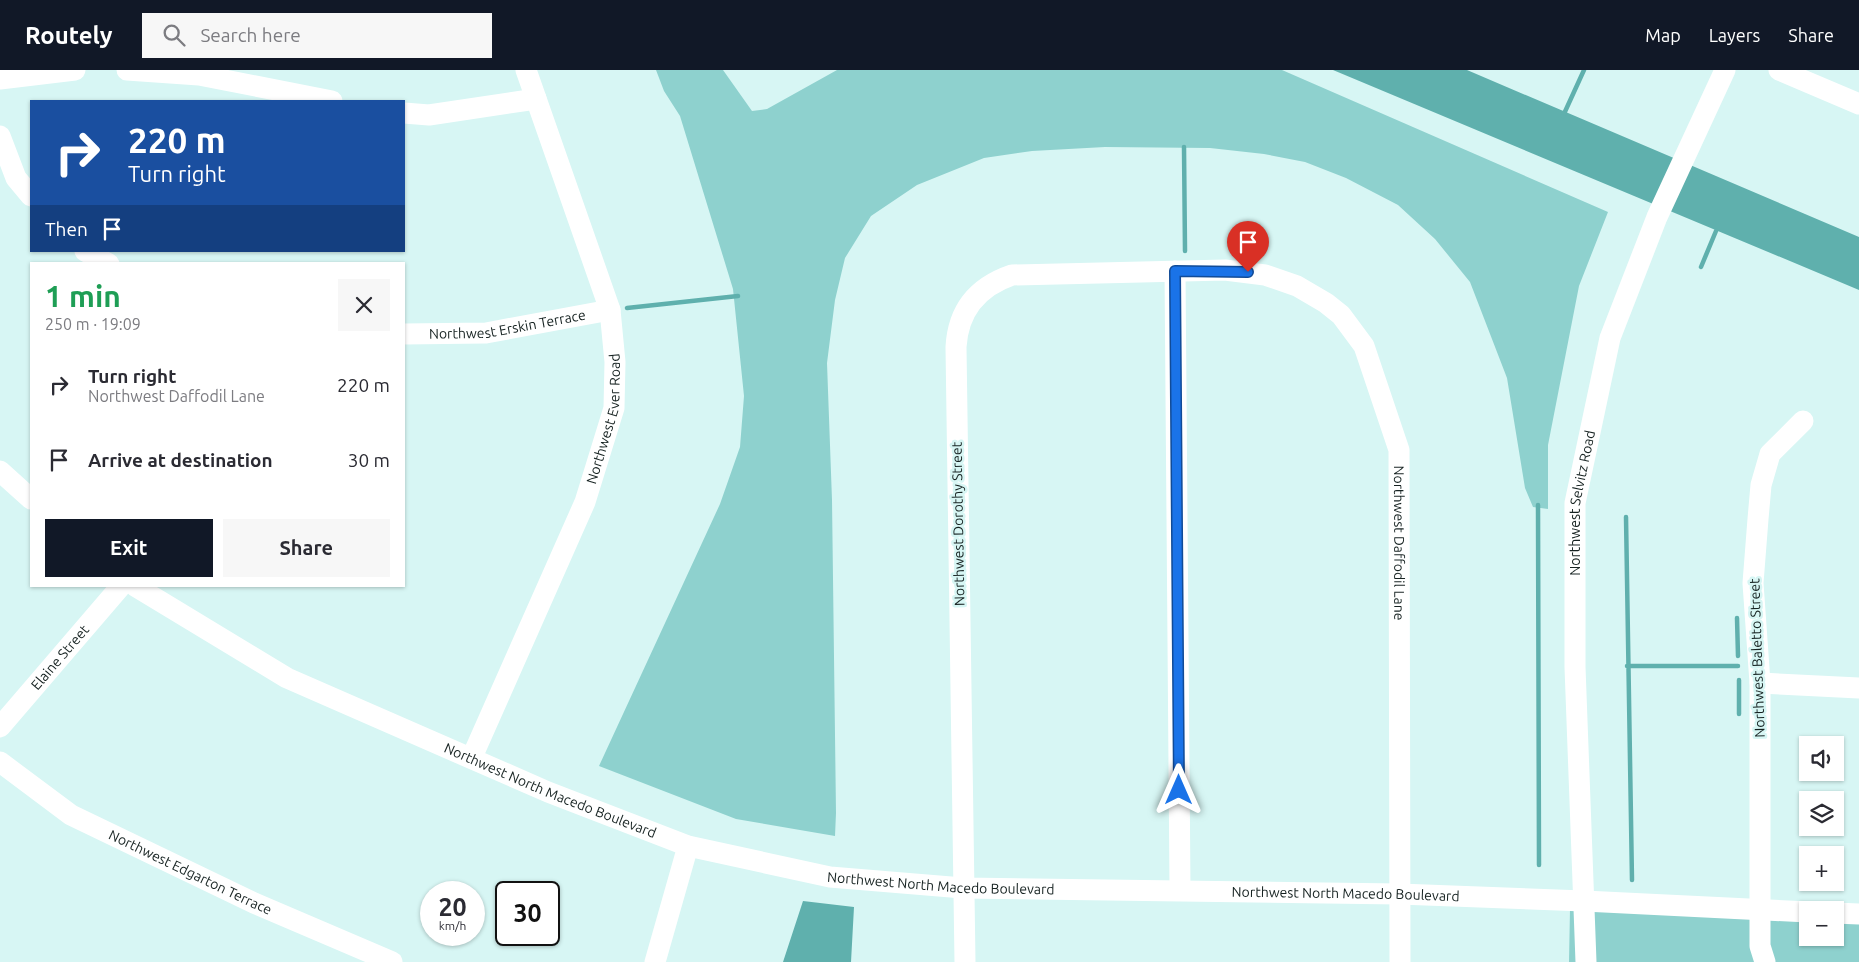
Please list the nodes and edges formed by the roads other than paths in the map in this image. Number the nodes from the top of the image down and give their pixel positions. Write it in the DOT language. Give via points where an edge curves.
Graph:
graph roads {
  1 [pos="76,70"];
  2 [pos="127,70"];
  3 [pos="526,70"];
  4 [pos="1725,70"];
  5 [pos="1779,70"];
  6 [pos="0,79"];
  7 [pos="536,99"];
  8 [pos="327,100"];
  9 [pos="1859,104"];
  10 [pos="405,113"];
  11 [pos="0,136"];
  12 [pos="30,195"];
  13 [pos="87,252"];
  14 [pos="105,262"];
  15 [pos="1175,271"];
  16 [pos="610,310"];
  17 [pos="405,334"];
  18 [pos="1803,421"];
  19 [pos="0,471"];
  20 [pos="30,498"];
  21 [pos="120,587"];
  22 [pos="137,587"];
  23 [pos="1760,683"];
  24 [pos="1859,688"];
  25 [pos="0,727"];
  26 [pos="472,757"];
  27 [pos="0,762"];
  28 [pos="688,846"];
  29 [pos="963,888"];
  30 [pos="1180,889"];
  31 [pos="1399,894"];
  32 [pos="1584,901"];
  33 [pos="1760,911"];
  34 [pos="1799,912"];
  35 [pos="1844,913"];
  36 [pos="1859,914"];
  37 [pos="392,962"];
  38 [pos="655,962"];
  39 [pos="965,962"];
  40 [pos="1400,962"];
  41 [pos="1586,962"];
  42 [pos="1765,962"];
  1 -- 6 [label="street"];
  2 -- 8 [label="street" via="199,75"];
  3 -- 7 [label="street, Northwest Ever Road"];
  4 -- 32 [label="street, Northwest Selvitz Road" via="1657,217 1610,338 1576,503 1574,667"];
  5 -- 9 [label="street"];
  7 -- 10 [label="street" via="429,115"];
  7 -- 16 [label="street, Northwest Ever Road"];
  11 -- 12 [label="street" via="16,178"];
  13 -- 14 [label="street"];
  15 -- 29 [label="street, Northwest Dorothy Street" via="1012,276 984,288 960,321 956,347"];
  15 -- 30 [label="street"];
  15 -- 31 [label="street, Northwest Daffodil Lane" via="1248,272 1297,286 1341,315 1364,346 1399,450"];
  16 -- 17 [label="street, Northwest Erskin Terrace" via="486,333"];
  16 -- 26 [label="street, Northwest Ever Road" via="615,362 614,408 584,502"];
  18 -- 23 [label="street, Northwest Baletto Street" via="1770,454 1761,485 1753,583"];
  19 -- 20 [label="street"];
  21 -- 25 [label="street, Elaine Street"];
  22 -- 26 [label="street, Northwest North Macedo Boulevard" via="288,678"];
  23 -- 24 [label="street"];
  23 -- 33 [label="street, Northwest Baletto Street"];
  26 -- 28 [label="street, Northwest North Macedo Boulevard" via="548,792"];
  27 -- 37 [label="street, Northwest Edgarton Terrace" via="71,815 254,903"];
  28 -- 29 [label="street, Northwest North Macedo Boulevard" via="830,877"];
  28 -- 38 [label="street"];
  29 -- 30 [label="street, Northwest North Macedo Boulevard"];
  29 -- 39 [label="street, Northwest Dorothy Street"];
  30 -- 31 [label="street, Northwest North Macedo Boulevard"];
  31 -- 32 [label="street, Northwest North Macedo Boulevard"];
  31 -- 40 [label="street, Northwest Daffodil Lane"];
  32 -- 33 [label="street, Northwest North Macedo Boulevard"];
  32 -- 41 [label="street, Northwest Selvitz Road"];
  33 -- 34 [label="street, Northwest North Macedo Boulevard"];
  33 -- 42 [label="street, Northwest Baletto Street" via="1760,946"];
  35 -- 36 [label="street"];
}
